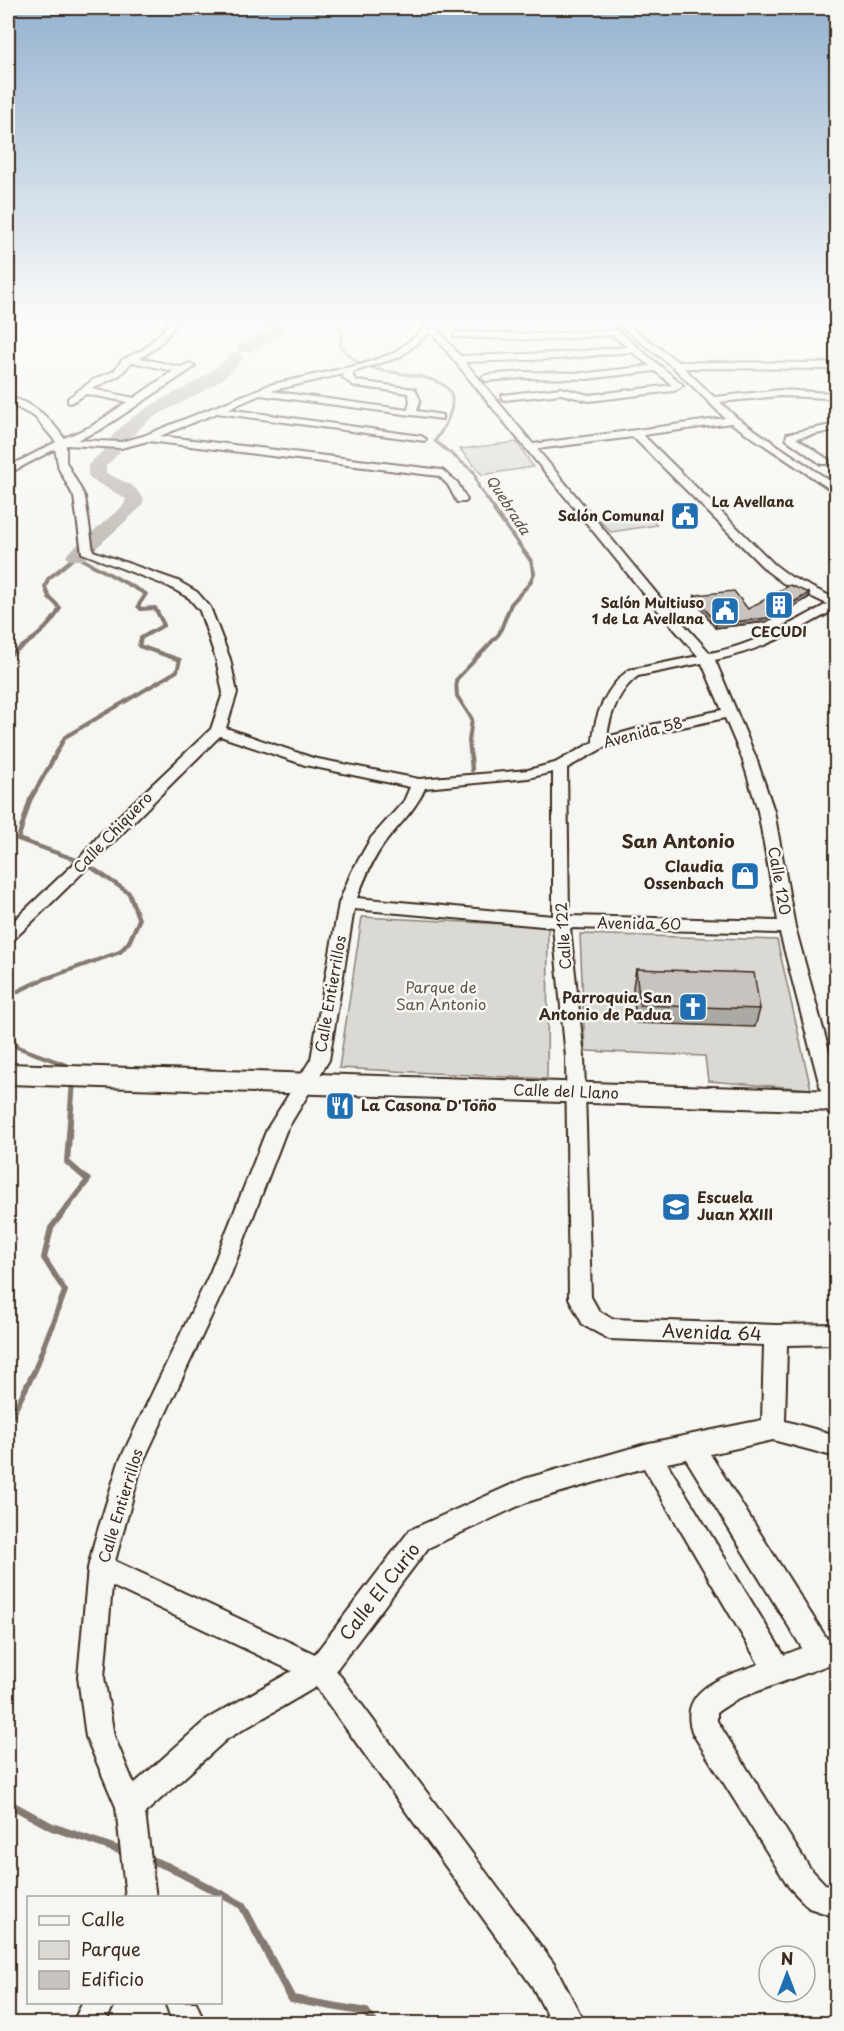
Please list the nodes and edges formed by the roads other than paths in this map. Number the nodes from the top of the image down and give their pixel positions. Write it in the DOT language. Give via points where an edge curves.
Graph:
graph roads {
  1 [pos="38,414"];
  2 [pos="118,414"];
  3 [pos="206,414"];
  4 [pos="242,414"];
  5 [pos="417,414"];
  6 [pos="504,414"];
  7 [pos="727,414"];
  8 [pos="438,417"];
  9 [pos="734,420"];
  10 [pos="831,428"];
  11 [pos="636,434"];
  12 [pos="837,435"];
  13 [pos="147,438"];
  14 [pos="421,439"];
  15 [pos="61,442"];
  16 [pos="532,447"];
  17 [pos="837,458"];
  18 [pos="821,460"];
  19 [pos="800,464"];
  20 [pos="8,471"];
  21 [pos="837,490"];
  22 [pos="461,500"];
  23 [pos="837,604"];
  24 [pos="707,658"];
  25 [pos="729,713"];
  26 [pos="218,730"];
  27 [pos="600,744"];
  28 [pos="560,766"];
  29 [pos="419,784"];
  30 [pos="347,903"];
  31 [pos="561,922"];
  32 [pos="787,927"];
  33 [pos="8,935"];
  34 [pos="20,1075"];
  35 [pos="306,1083"];
  36 [pos="576,1092"];
  37 [pos="836,1104"];
  38 [pos="591,1318"];
  39 [pos="837,1334"];
  40 [pos="776,1335"];
  41 [pos="773,1429"];
  42 [pos="692,1446"];
  43 [pos="837,1446"];
  44 [pos="649,1455"];
  45 [pos="101,1568"];
  46 [pos="829,1652"];
  47 [pos="777,1669"];
  48 [pos="320,1670"];
  49 [pos="129,1807"];
  50 [pos="141,1896"];
  51 [pos="837,1902"];
  52 [pos="99,2004"];
  53 [pos="181,2004"];
  54 [pos="88,2024"];
  55 [pos="189,2024"];
  56 [pos="569,2024"];
  1 -- 15 [label="street" via="47,420"];
  2 -- 15 [label="street" via="96,428"];
  3 -- 13 [label="street"];
  4 -- 14 [label="street"];
  5 -- 8 [label="street"];
  6 -- 16 [label="street, Calle 120"];
  7 -- 9 [label="street"];
  9 -- 11 [label="street"];
  9 -- 19 [label="street"];
  10 -- 12 [label="street"];
  10 -- 18 [label="street" via="791,436"];
  11 -- 16 [label="street"];
  11 -- 23 [label="street" via="771,568"];
  13 -- 15 [label="street" via="121,445"];
  13 -- 22 [label="street" via="442,473"];
  15 -- 20 [label="street"];
  15 -- 26 [label="street" via="58,458 82,507 86,548 174,584 193,595 206,610 230,693"];
  16 -- 24 [label="street, Calle 120"];
  17 -- 18 [label="street"];
  18 -- 19 [label="street"];
  19 -- 21 [label="street"];
  23 -- 24 [label="street" via="783,634 736,652"];
  24 -- 25 [label="street, Calle 120"];
  24 -- 27 [label="street" via="627,676 599,728"];
  25 -- 27 [label="street, Avenida 58"];
  25 -- 32 [label="street, Calle 120" via="766,811"];
  26 -- 29 [label="street" via="310,762"];
  26 -- 33 [label="street, Calle Chiquero"];
  27 -- 28 [label="street, Avenida 58"];
  28 -- 29 [label="street, Avenida 58" via="499,779"];
  28 -- 31 [label="street, Calle 122"];
  29 -- 30 [label="street, Calle Entierrillos" via="411,803 377,842"];
  30 -- 31 [label="street, Avenida 60"];
  30 -- 35 [label="street, Calle Entierrillos" via="320,1060"];
  31 -- 32 [label="street, Avenida 60"];
  31 -- 36 [label="street, Calle 122"];
  32 -- 37 [label="street, Calle 120"];
  34 -- 35 [label="main road, Calle del Llano"];
  35 -- 36 [label="main road, Calle del Llano"];
  35 -- 45 [label="street, Calle Entierrillos" via="277,1129 220,1274 131,1462"];
  36 -- 37 [label="main road, Calle del Llano"];
  36 -- 38 [label="street, Calle 122" via="580,1298"];
  38 -- 40 [label="street, Avenida 64" via="609,1329"];
  39 -- 40 [label="street, Avenida 64"];
  40 -- 41 [label="street"];
  41 -- 42 [label="street, Calle El Curio"];
  41 -- 43 [label="street"];
  42 -- 44 [label="street, Calle El Curio"];
  42 -- 46 [label="street"];
  44 -- 47 [label="street"];
  44 -- 48 [label="street, Calle El Curio" via="524,1491 419,1539"];
  45 -- 48 [label="street"];
  45 -- 49 [label="street, Calle Entierrillos" via="91,1677 100,1737"];
  46 -- 47 [label="street"];
  47 -- 51 [label="street" via="729,1689 704,1705 704,1724 799,1877 814,1895 825,1902"];
  48 -- 49 [label="street" via="216,1729"];
  48 -- 56 [label="street" via="543,1975"];
  49 -- 50 [label="street, Calle Entierrillos"];
  52 -- 54 [label="street"];
  53 -- 55 [label="street"];
}
